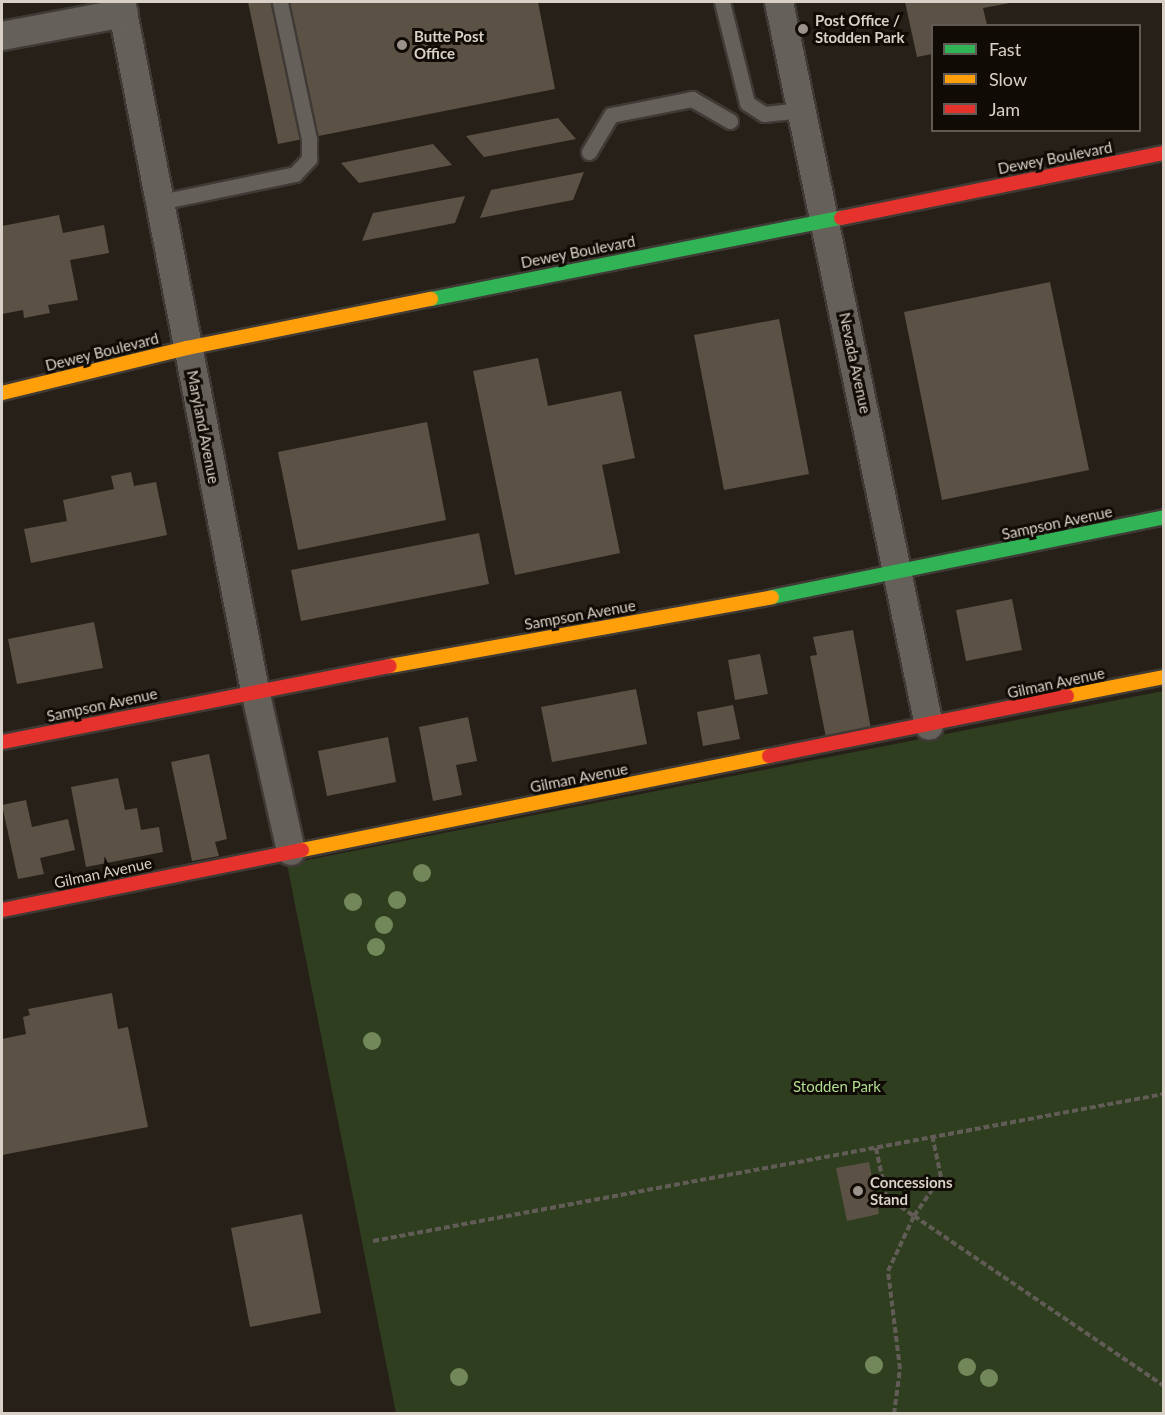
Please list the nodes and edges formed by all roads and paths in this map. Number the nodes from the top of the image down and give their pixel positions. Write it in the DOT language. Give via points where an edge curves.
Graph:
graph roads {
  1 [pos="280,2"];
  2 [pos="722,2"];
  3 [pos="779,2"];
  4 [pos="123,7"];
  5 [pos="2,36"];
  6 [pos="802,110"];
  7 [pos="730,121"];
  8 [pos="589,152"];
  9 [pos="1164,153"];
  10 [pos="160,202"];
  11 [pos="825,219"];
  12 [pos="188,348"];
  13 [pos="2,393"];
  14 [pos="1164,517"];
  15 [pos="900,574"];
  16 [pos="1164,677"];
  17 [pos="255,690"];
  18 [pos="929,726"];
  19 [pos="2,742"];
  20 [pos="291,851"];
  21 [pos="2,910"];
  22 [pos="1164,1094"];
  23 [pos="933,1138"];
  24 [pos="876,1149"];
  25 [pos="914,1215"];
  26 [pos="374,1240"];
  27 [pos="1164,1386"];
  28 [pos="894,1413"];
  1 -- 10 [label="lane" via="309,139 309,159 295,174"];
  2 -- 6 [label="lane" via="747,103 764,114"];
  3 -- 6 [label="street, Nevada Avenue"];
  4 -- 5 [label="street"];
  4 -- 10 [label="street, Maryland Avenue"];
  6 -- 11 [label="street, Nevada Avenue"];
  7 -- 8 [label="lane" via="692,99 612,115"];
  9 -- 11 [label="street, Dewey Boulevard"];
  10 -- 12 [label="street, Maryland Avenue"];
  11 -- 12 [label="street, Dewey Boulevard"];
  11 -- 15 [label="street, Nevada Avenue"];
  12 -- 13 [label="street, Dewey Boulevard"];
  12 -- 17 [label="street, Maryland Avenue"];
  14 -- 15 [label="street, Sampson Avenue"];
  15 -- 17 [label="street, Sampson Avenue"];
  15 -- 18 [label="street, Nevada Avenue"];
  16 -- 18 [label="street, Gilman Avenue"];
  17 -- 19 [label="street, Sampson Avenue"];
  17 -- 20 [label="street, Maryland Avenue"];
  18 -- 20 [label="street, Gilman Avenue"];
  20 -- 21 [label="street, Gilman Avenue"];
  22 -- 23 [label="path"];
  23 -- 24 [label="path"];
  23 -- 25 [label="path" via="941,1177"];
  24 -- 25 [label="path" via="886,1196"];
  24 -- 26 [label="path"];
  25 -- 27 [label="path"];
  25 -- 28 [label="path" via="893,1252 888,1271 900,1369"];
}
